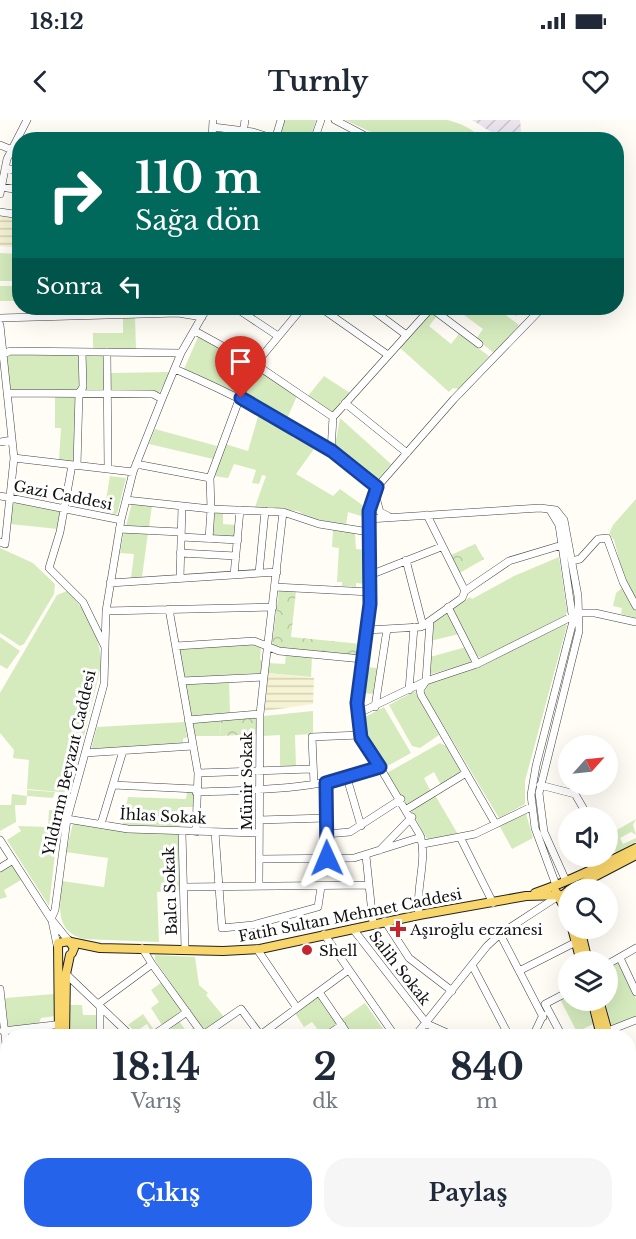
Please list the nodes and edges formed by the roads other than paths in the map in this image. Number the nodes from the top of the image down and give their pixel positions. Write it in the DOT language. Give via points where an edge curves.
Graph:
graph roads {
  1 [pos="245,120"];
  2 [pos="335,120"];
  3 [pos="213,124"];
  4 [pos="243,130"];
  5 [pos="250,132"];
  6 [pos="358,132"];
  7 [pos="0,145"];
  8 [pos="12,150"];
  9 [pos="5,168"];
  10 [pos="12,169"];
  11 [pos="1,190"];
  12 [pos="109,315"];
  13 [pos="191,315"];
  14 [pos="246,315"];
  15 [pos="296,315"];
  16 [pos="331,315"];
  17 [pos="379,315"];
  18 [pos="424,315"];
  19 [pos="440,315"];
  20 [pos="535,315"];
  21 [pos="74,316"];
  22 [pos="202,317"];
  23 [pos="0,318"];
  24 [pos="0,325"];
  25 [pos="195,331"];
  26 [pos="405,334"];
  27 [pos="278,336"];
  28 [pos="479,344"];
  29 [pos="82,352"];
  30 [pos="108,352"];
  31 [pos="181,353"];
  32 [pos="388,355"];
  33 [pos="2,356"];
  34 [pos="255,364"];
  35 [pos="175,369"];
  36 [pos="3,376"];
  37 [pos="8,393"];
  38 [pos="79,393"];
  39 [pos="109,393"];
  40 [pos="240,397"];
  41 [pos="162,399"];
  42 [pos="345,403"];
  43 [pos="10,412"];
  44 [pos="0,414"];
  45 [pos="333,417"];
  46 [pos="12,440"];
  47 [pos="0,442"];
  48 [pos="332,451"];
  49 [pos="406,453"];
  50 [pos="14,458"];
  51 [pos="136,464"];
  52 [pos="75,465"];
  53 [pos="108,469"];
  54 [pos="133,472"];
  55 [pos="210,477"];
  56 [pos="376,489"];
  57 [pos="0,496"];
  58 [pos="12,498"];
  59 [pos="126,500"];
  60 [pos="182,506"];
  61 [pos="65,508"];
  62 [pos="212,509"];
  63 [pos="240,510"];
  64 [pos="550,510"];
  65 [pos="265,511"];
  66 [pos="283,512"];
  67 [pos="427,515"];
  68 [pos="388,517"];
  69 [pos="369,519"];
  70 [pos="121,520"];
  71 [pos="119,529"];
  72 [pos="369,532"];
  73 [pos="181,535"];
  74 [pos="209,539"];
  75 [pos="237,540"];
  76 [pos="0,542"];
  77 [pos="562,545"];
  78 [pos="441,547"];
  79 [pos="180,553"];
  80 [pos="236,556"];
  81 [pos="406,560"];
  82 [pos="572,561"];
  83 [pos="277,572"];
  84 [pos="259,573"];
  85 [pos="234,575"];
  86 [pos="370,575"];
  87 [pos="180,578"];
  88 [pos="110,583"];
  89 [pos="275,586"];
  90 [pos="465,591"];
  91 [pos="370,592"];
  92 [pos="636,606"];
  93 [pos="273,607"];
  94 [pos="448,607"];
  95 [pos="170,609"];
  96 [pos="106,611"];
  97 [pos="576,614"];
  98 [pos="636,622"];
  99 [pos="426,623"];
  100 [pos="414,627"];
  101 [pos="387,629"];
  102 [pos="367,630"];
  103 [pos="176,646"];
  104 [pos="269,647"];
  105 [pos="107,651"];
  106 [pos="362,659"];
  107 [pos="477,664"];
  108 [pos="264,677"];
  109 [pos="182,681"];
  110 [pos="426,681"];
  111 [pos="409,690"];
  112 [pos="375,707"];
  113 [pos="260,714"];
  114 [pos="357,714"];
  115 [pos="188,720"];
  116 [pos="360,735"];
  117 [pos="193,746"];
  118 [pos="123,750"];
  119 [pos="85,753"];
  120 [pos="380,767"];
  121 [pos="311,769"];
  122 [pos="259,771"];
  123 [pos="198,773"];
  124 [pos="466,773"];
  125 [pos="347,778"];
  126 [pos="326,783"];
  127 [pos="112,784"];
  128 [pos="314,784"];
  129 [pos="540,785"];
  130 [pos="259,789"];
  131 [pos="196,790"];
  132 [pos="401,799"];
  133 [pos="531,807"];
  134 [pos="583,807"];
  135 [pos="407,809"];
  136 [pos="412,817"];
  137 [pos="326,818"];
  138 [pos="67,819"];
  139 [pos="259,820"];
  140 [pos="495,823"];
  141 [pos="100,824"];
  142 [pos="361,826"];
  143 [pos="182,832"];
  144 [pos="196,832"];
  145 [pos="215,832"];
  146 [pos="259,833"];
  147 [pos="326,834"];
  148 [pos="460,839"];
  149 [pos="0,840"];
  150 [pos="422,841"];
  151 [pos="636,848"];
  152 [pos="378,852"];
  153 [pos="618,854"];
  154 [pos="636,855"];
  155 [pos="366,856"];
  156 [pos="327,858"];
  157 [pos="13,860"];
  158 [pos="259,860"];
  159 [pos="596,867"];
  160 [pos="0,868"];
  161 [pos="567,879"];
  162 [pos="579,879"];
  163 [pos="585,879"];
  164 [pos="553,884"];
  165 [pos="368,885"];
  166 [pos="184,886"];
  167 [pos="219,886"];
  168 [pos="259,886"];
  169 [pos="321,887"];
  170 [pos="558,889"];
  171 [pos="558,890"];
  172 [pos="558,895"];
  173 [pos="526,896"];
  174 [pos="493,903"];
  175 [pos="532,914"];
  176 [pos="419,915"];
  177 [pos="51,919"];
  178 [pos="385,921"];
  179 [pos="373,924"];
  180 [pos="353,928"];
  181 [pos="324,934"];
  182 [pos="500,934"];
  183 [pos="575,939"];
  184 [pos="70,941"];
  185 [pos="576,942"];
  186 [pos="100,948"];
  187 [pos="142,948"];
  188 [pos="636,948"];
  189 [pos="57,949"];
  190 [pos="186,949"];
  191 [pos="258,949"];
  192 [pos="578,951"];
  193 [pos="71,954"];
  194 [pos="620,958"];
  195 [pos="153,964"];
  196 [pos="472,965"];
  197 [pos="347,971"];
  198 [pos="519,971"];
  199 [pos="66,974"];
  200 [pos="633,980"];
  201 [pos="0,989"];
  202 [pos="452,991"];
  203 [pos="319,992"];
  204 [pos="636,992"];
  205 [pos="558,997"];
  206 [pos="545,1004"];
  207 [pos="99,1005"];
  208 [pos="297,1008"];
  209 [pos="596,1011"];
  210 [pos="601,1011"];
  211 [pos="187,1012"];
  212 [pos="543,1017"];
  213 [pos="636,1020"];
  214 [pos="427,1024"];
  215 [pos="62,1025"];
  216 [pos="342,1025"];
  217 [pos="2,1029"];
  218 [pos="22,1029"];
  219 [pos="61,1029"];
  220 [pos="63,1029"];
  221 [pos="100,1029"];
  222 [pos="124,1029"];
  223 [pos="162,1029"];
  224 [pos="198,1029"];
  225 [pos="213,1029"];
  226 [pos="255,1029"];
  227 [pos="269,1029"];
  228 [pos="336,1029"];
  229 [pos="345,1029"];
  230 [pos="390,1029"];
  231 [pos="422,1029"];
  232 [pos="438,1029"];
  233 [pos="504,1029"];
  234 [pos="538,1029"];
  235 [pos="558,1029"];
  236 [pos="604,1029"];
  237 [pos="605,1029"];
  238 [pos="618,1029"];
  1 -- 4 [label="street"];
  2 -- 6 [label="street"];
  3 -- 4 [label="street"];
  4 -- 5 [label="street"];
  7 -- 8 [label="street"];
  8 -- 9 [label="street"];
  9 -- 10 [label="street"];
  9 -- 11 [label="street"];
  12 -- 21 [label="street"];
  13 -- 22 [label="street"];
  14 -- 27 [label="street"];
  15 -- 27 [label="street"];
  16 -- 32 [label="street"];
  17 -- 26 [label="street"];
  18 -- 26 [label="street"];
  19 -- 28 [label="street"];
  20 -- 49 [label="street"];
  21 -- 23 [label="street"];
  22 -- 25 [label="street, Yıldırım Beyazıt Caddesi"];
  24 -- 33 [label="street"];
  25 -- 31 [label="street, Yıldırım Beyazıt Caddesi"];
  25 -- 34 [label="street"];
  26 -- 32 [label="street"];
  27 -- 34 [label="street"];
  29 -- 30 [label="street"];
  29 -- 33 [label="street" via="10,351"];
  29 -- 38 [label="street" via="84,387"];
  30 -- 31 [label="street"];
  30 -- 39 [label="street"];
  31 -- 35 [label="street, Yıldırım Beyazıt Caddesi"];
  32 -- 42 [label="street"];
  33 -- 36 [label="street"];
  34 -- 40 [label="street"];
  34 -- 45 [label="street"];
  35 -- 40 [label="street"];
  35 -- 41 [label="street, Yıldırım Beyazıt Caddesi"];
  36 -- 37 [label="street"];
  37 -- 38 [label="street"];
  37 -- 43 [label="street"];
  38 -- 39 [label="street"];
  38 -- 52 [label="street"];
  39 -- 41 [label="street" via="153,394"];
  39 -- 53 [label="street"];
  40 -- 48 [label="street"];
  40 -- 55 [label="street"];
  41 -- 51 [label="street, Yıldırım Beyazıt Caddesi"];
  42 -- 45 [label="street"];
  42 -- 49 [label="street"];
  43 -- 44 [label="street"];
  43 -- 46 [label="street"];
  45 -- 48 [label="street"];
  46 -- 47 [label="street"];
  46 -- 50 [label="street"];
  48 -- 56 [label="street"];
  49 -- 56 [label="street"];
  50 -- 52 [label="street"];
  50 -- 58 [label="street"];
  51 -- 54 [label="street, Yıldırım Beyazıt Caddesi"];
  51 -- 55 [label="street"];
  52 -- 53 [label="street"];
  52 -- 61 [label="street"];
  53 -- 54 [label="street"];
  54 -- 59 [label="street, Yıldırım Beyazıt Caddesi"];
  55 -- 62 [label="street"];
  56 -- 68 [label="street" via="380,512"];
  56 -- 69 [label="street" via="370,501"];
  57 -- 58 [label="street, Gazi Caddesi"];
  58 -- 61 [label="street, Gazi Caddesi"];
  58 -- 76 [label="street" via="5,544"];
  59 -- 60 [label="street"];
  59 -- 70 [label="street, Yıldırım Beyazıt Caddesi"];
  60 -- 62 [label="street"];
  60 -- 73 [label="street"];
  61 -- 70 [label="street, Gazi Caddesi"];
  61 -- 105 [label="street" via="49,568 83,602"];
  62 -- 63 [label="street"];
  62 -- 74 [label="street"];
  63 -- 65 [label="street"];
  63 -- 75 [label="street"];
  64 -- 67 [label="street"];
  64 -- 77 [label="street" via="558,520"];
  64 -- 82 [label="street" via="558,511 564,519"];
  65 -- 66 [label="street"];
  65 -- 84 [label="street"];
  66 -- 72 [label="street" via="319,524"];
  66 -- 83 [label="street, Münir Sokak"];
  67 -- 68 [label="street"];
  67 -- 78 [label="street"];
  68 -- 69 [label="street"];
  69 -- 72 [label="street"];
  70 -- 71 [label="street, Yıldırım Beyazıt Caddesi"];
  71 -- 73 [label="street"];
  71 -- 88 [label="street, Yıldırım Beyazıt Caddesi"];
  72 -- 86 [label="street"];
  73 -- 74 [label="street"];
  73 -- 79 [label="street"];
  74 -- 75 [label="street"];
  75 -- 80 [label="street"];
  77 -- 90 [label="street" via="509,561"];
  77 -- 97 [label="street"];
  78 -- 81 [label="street"];
  78 -- 90 [label="street"];
  79 -- 80 [label="street"];
  79 -- 87 [label="street"];
  80 -- 85 [label="street"];
  81 -- 86 [label="street"];
  81 -- 99 [label="street"];
  82 -- 92 [label="street" via="580,559 598,539 607,538"];
  82 -- 97 [label="street"];
  83 -- 84 [label="street"];
  83 -- 89 [label="street, Münir Sokak"];
  84 -- 85 [label="street"];
  85 -- 87 [label="street"];
  86 -- 91 [label="street"];
  87 -- 88 [label="street"];
  88 -- 96 [label="street, Yıldırım Beyazıt Caddesi"];
  89 -- 91 [label="street"];
  89 -- 93 [label="street, Münir Sokak"];
  90 -- 94 [label="street" via="462,598"];
  91 -- 102 [label="street"];
  93 -- 95 [label="street"];
  93 -- 104 [label="street, Münir Sokak"];
  94 -- 99 [label="street"];
  94 -- 107 [label="street"];
  95 -- 96 [label="street"];
  95 -- 103 [label="street"];
  96 -- 105 [label="street, Yıldırım Beyazıt Caddesi"];
  97 -- 98 [label="street" via="595,613"];
  97 -- 107 [label="street"];
  97 -- 129 [label="street" via="574,651"];
  97 -- 133 [label="street" via="536,766"];
  99 -- 100 [label="street"];
  99 -- 110 [label="street"];
  100 -- 101 [label="street"];
  100 -- 111 [label="street"];
  101 -- 102 [label="street"];
  101 -- 112 [label="street"];
  102 -- 106 [label="street"];
  103 -- 104 [label="street" via="254,641"];
  103 -- 109 [label="street"];
  104 -- 106 [label="street"];
  104 -- 108 [label="street, Münir Sokak"];
  105 -- 119 [label="street, Yıldırım Beyazıt Caddesi" via="104,684"];
  106 -- 114 [label="street"];
  107 -- 110 [label="street"];
  108 -- 109 [label="street"];
  108 -- 113 [label="street, Münir Sokak"];
  109 -- 115 [label="street"];
  110 -- 111 [label="street"];
  110 -- 124 [label="street" via="421,694"];
  111 -- 112 [label="street"];
  112 -- 114 [label="street"];
  113 -- 115 [label="street"];
  113 -- 122 [label="street, Münir Sokak"];
  114 -- 116 [label="street"];
  115 -- 117 [label="street"];
  116 -- 120 [label="street"];
  116 -- 121 [label="street" via="312,737"];
  117 -- 118 [label="street"];
  117 -- 123 [label="street"];
  118 -- 119 [label="street"];
  118 -- 127 [label="street"];
  119 -- 138 [label="street, Yıldırım Beyazıt Caddesi"];
  120 -- 125 [label="street"];
  120 -- 132 [label="street"];
  121 -- 122 [label="street"];
  121 -- 128 [label="street"];
  122 -- 123 [label="street"];
  122 -- 130 [label="street, Münir Sokak"];
  123 -- 131 [label="street"];
  124 -- 135 [label="street"];
  124 -- 140 [label="street"];
  125 -- 126 [label="street"];
  125 -- 142 [label="street"];
  126 -- 128 [label="street"];
  126 -- 137 [label="street"];
  127 -- 131 [label="street"];
  127 -- 141 [label="street"];
  128 -- 130 [label="street"];
  129 -- 134 [label="street" via="575,794"];
  129 -- 161 [label="street" via="542,825"];
  130 -- 131 [label="street"];
  130 -- 139 [label="street, Münir Sokak"];
  131 -- 144 [label="street"];
  132 -- 135 [label="street"];
  132 -- 142 [label="street"];
  133 -- 140 [label="street"];
  133 -- 164 [label="street"];
  135 -- 136 [label="street"];
  136 -- 150 [label="street"];
  136 -- 152 [label="street"];
  137 -- 139 [label="street"];
  137 -- 147 [label="street"];
  138 -- 141 [label="street, İhlas Sokak"];
  138 -- 177 [label="street, Yıldırım Beyazıt Caddesi"];
  139 -- 146 [label="street, Münir Sokak"];
  140 -- 148 [label="street"];
  141 -- 143 [label="street, İhlas Sokak"];
  142 -- 147 [label="street" via="346,834"];
  143 -- 144 [label="street, İhlas Sokak"];
  143 -- 166 [label="street, Balcı Sokak"];
  144 -- 145 [label="street, İhlas Sokak"];
  145 -- 146 [label="street, İhlas Sokak"];
  145 -- 167 [label="street"];
  146 -- 158 [label="street, Münir Sokak"];
  147 -- 156 [label="street"];
  148 -- 150 [label="street"];
  148 -- 174 [label="street"];
  149 -- 157 [label="street"];
  150 -- 152 [label="street"];
  150 -- 176 [label="street"];
  151 -- 153 [label="main road, Fatih Sultan Mehmet Caddesi"];
  152 -- 155 [label="street"];
  154 -- 163 [label="main road, Fatih Sultan Mehmet Caddesi"];
  155 -- 156 [label="street"];
  155 -- 165 [label="street"];
  156 -- 158 [label="street"];
  157 -- 160 [label="street"];
  157 -- 177 [label="street"];
  158 -- 168 [label="street, Münir Sokak"];
  159 -- 162 [label="main road, Fatih Sultan Mehmet Caddesi"];
  164 -- 171 [label="main road"];
  164 -- 173 [label="main road, Fatih Sultan Mehmet Caddesi"];
  165 -- 169 [label="street"];
  165 -- 179 [label="street"];
  166 -- 167 [label="street"];
  166 -- 190 [label="street, Balcı Sokak"];
  167 -- 168 [label="street"];
  167 -- 169 [label="street" via="222,928 253,925 318,907"];
  168 -- 169 [label="street"];
  170 -- 173 [label="main road, Fatih Sultan Mehmet Caddesi"];
  172 -- 175 [label="street"];
  173 -- 174 [label="main road, Fatih Sultan Mehmet Caddesi"];
  173 -- 175 [label="street" via="534,902"];
  174 -- 176 [label="main road, Fatih Sultan Mehmet Caddesi"];
  175 -- 182 [label="street"];
  176 -- 178 [label="main road, Fatih Sultan Mehmet Caddesi"];
  177 -- 184 [label="street"];
  177 -- 189 [label="street"];
  178 -- 179 [label="main road, Fatih Sultan Mehmet Caddesi"];
  178 -- 202 [label="street" via="409,958"];
  179 -- 180 [label="main road, Fatih Sultan Mehmet Caddesi"];
  180 -- 181 [label="main road, Fatih Sultan Mehmet Caddesi"];
  180 -- 214 [label="street, Salih Sokak"];
  181 -- 191 [label="main road, Fatih Sultan Mehmet Caddesi"];
  181 -- 197 [label="street"];
  182 -- 196 [label="street"];
  182 -- 198 [label="street"];
  183 -- 185 [label="main road"];
  184 -- 186 [label="main road, Fatih Sultan Mehmet Caddesi"];
  184 -- 189 [label="main road" via="62,940"];
  184 -- 193 [label="main road"];
  185 -- 192 [label="main road"];
  185 -- 198 [label="street"];
  186 -- 187 [label="main road, Fatih Sultan Mehmet Caddesi"];
  186 -- 193 [label="main road"];
  187 -- 190 [label="main road, Fatih Sultan Mehmet Caddesi"];
  187 -- 195 [label="street"];
  188 -- 194 [label="street"];
  189 -- 193 [label="main road" via="62,956"];
  189 -- 215 [label="main road"];
  190 -- 191 [label="main road, Fatih Sultan Mehmet Caddesi"];
  191 -- 208 [label="street"];
  193 -- 199 [label="main road"];
  194 -- 200 [label="street"];
  195 -- 207 [label="street"];
  195 -- 211 [label="street"];
  196 -- 202 [label="street"];
  196 -- 233 [label="street"];
  197 -- 203 [label="street"];
  197 -- 230 [label="street"];
  198 -- 212 [label="street"];
  199 -- 207 [label="street"];
  199 -- 215 [label="main road"];
  200 -- 204 [label="street"];
  201 -- 217 [label="street"];
  202 -- 214 [label="street"];
  203 -- 208 [label="street"];
  203 -- 216 [label="street"];
  205 -- 206 [label="street"];
  206 -- 212 [label="street"];
  206 -- 235 [label="street"];
  207 -- 221 [label="street"];
  207 -- 222 [label="street"];
  208 -- 227 [label="street"];
  209 -- 236 [label="main road"];
  210 -- 237 [label="main road"];
  211 -- 223 [label="street"];
  211 -- 224 [label="street"];
  212 -- 234 [label="street"];
  213 -- 238 [label="street"];
  214 -- 231 [label="street"];
  214 -- 232 [label="street"];
  215 -- 218 [label="street"];
  215 -- 219 [label="main road"];
  215 -- 220 [label="main road"];
  216 -- 228 [label="street"];
  216 -- 229 [label="street"];
  225 -- 226 [label="street" via="241,1009"];
}
